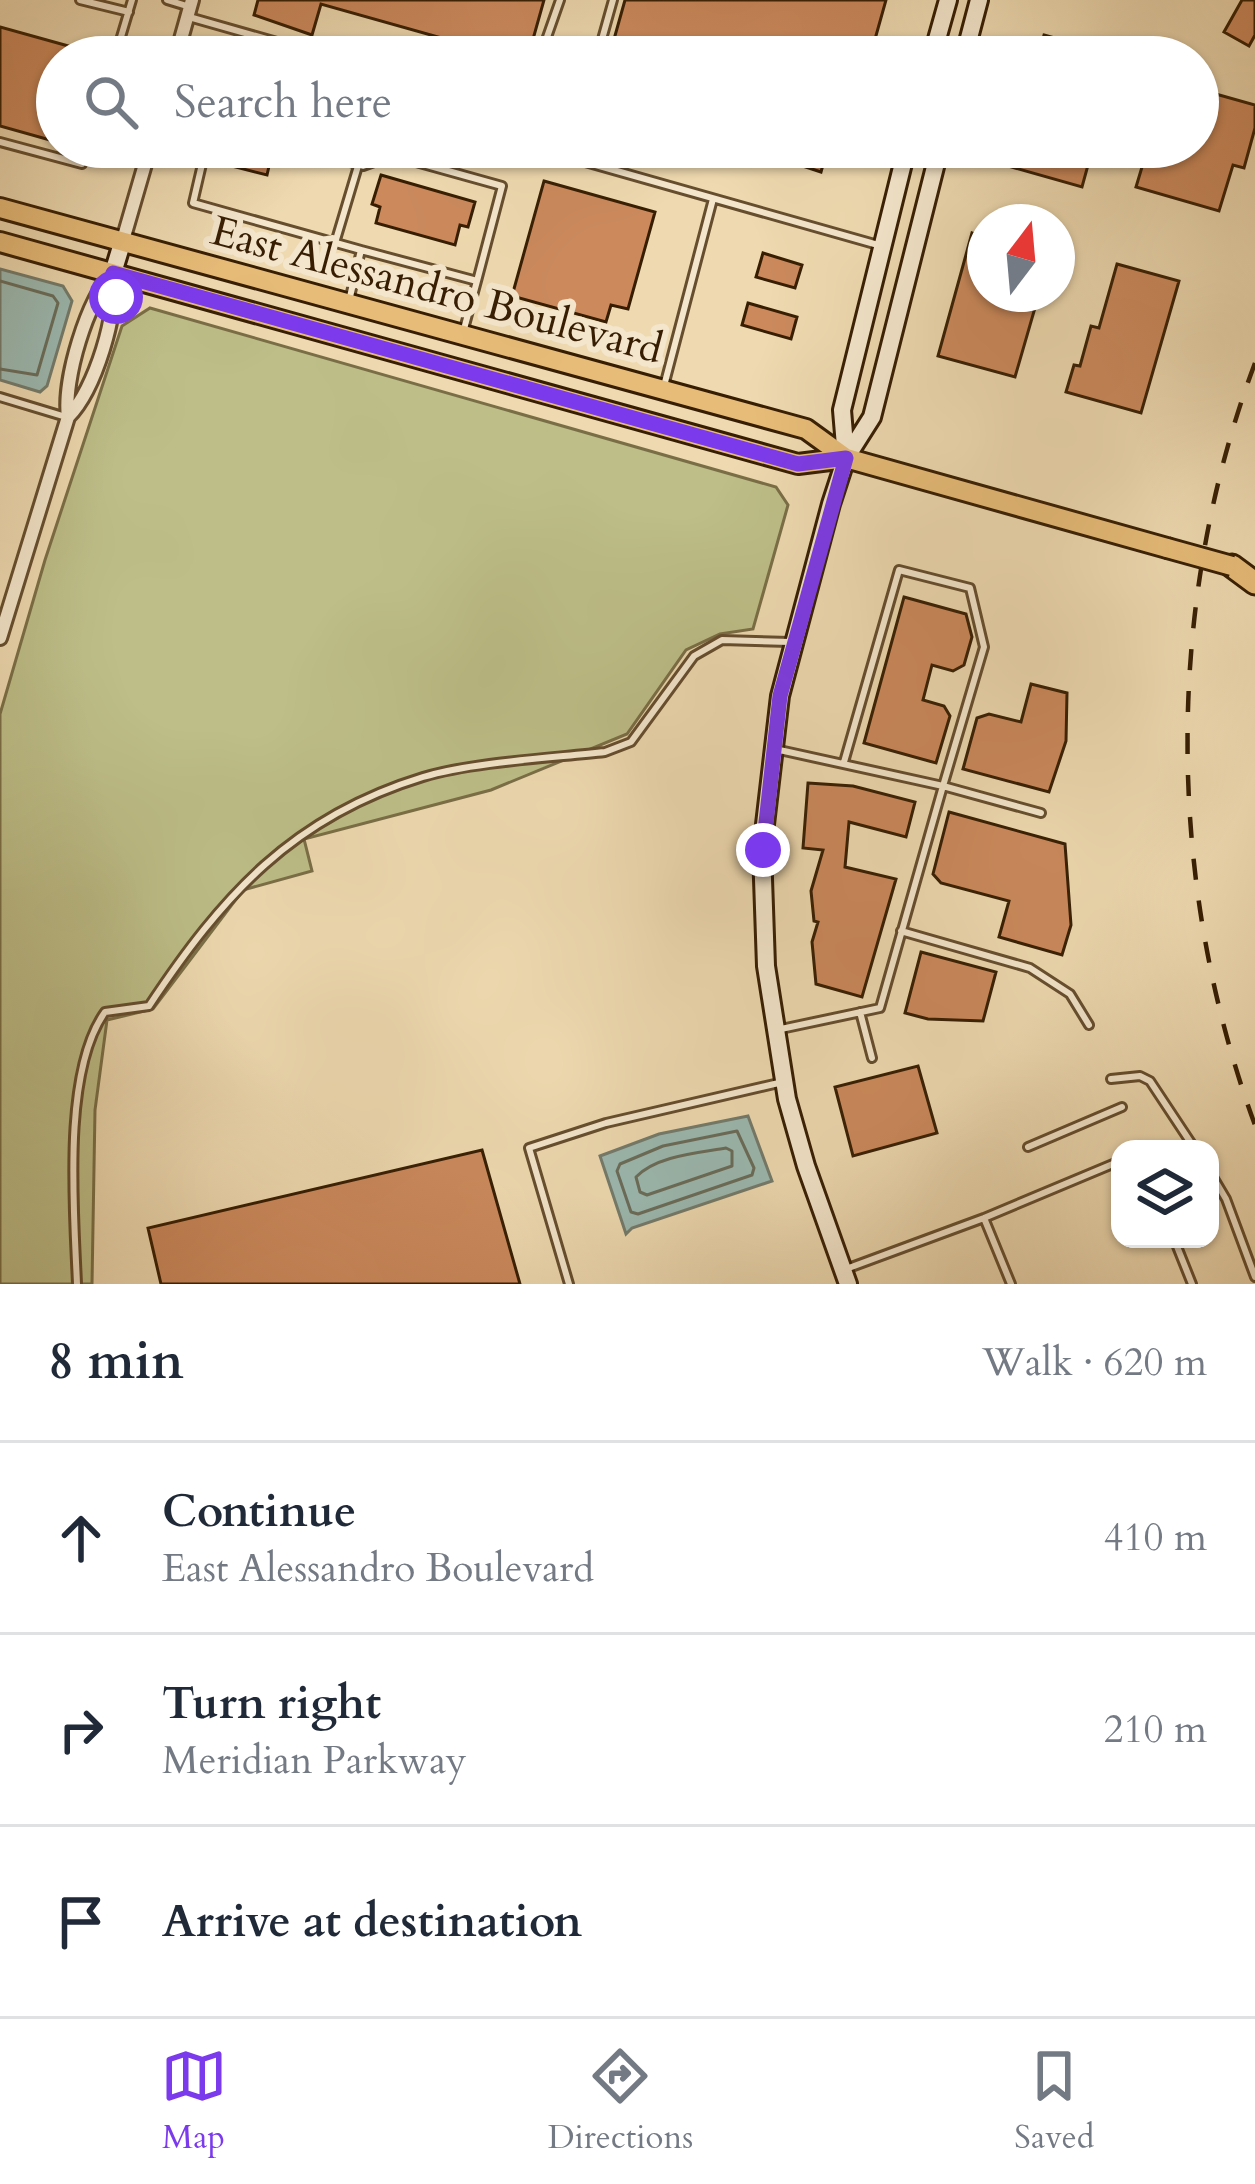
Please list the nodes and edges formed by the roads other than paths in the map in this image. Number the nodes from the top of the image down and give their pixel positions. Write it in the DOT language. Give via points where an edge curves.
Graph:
graph roads {
  1 [pos="80,0"];
  2 [pos="132,0"];
  3 [pos="167,0"];
  4 [pos="560,0"];
  5 [pos="613,0"];
  6 [pos="948,0"];
  7 [pos="980,0"];
  8 [pos="190,8"];
  9 [pos="129,11"];
  10 [pos="121,36"];
  11 [pos="270,36"];
  12 [pos="547,36"];
  13 [pos="603,36"];
  14 [pos="938,36"];
  15 [pos="970,36"];
  16 [pos="0,142"];
  17 [pos="36,152"];
  18 [pos="144,168"];
  19 [pos="201,168"];
  20 [pos="357,168"];
  21 [pos="443,168"];
  22 [pos="606,168"];
  23 [pos="903,168"];
  24 [pos="935,168"];
  25 [pos="713,199"];
  26 [pos="0,208"];
  27 [pos="124,240"];
  28 [pos="0,242"];
  29 [pos="335,243"];
  30 [pos="882,247"];
  31 [pos="361,250"];
  32 [pos="113,273"];
  33 [pos="477,280"];
  34 [pos="348,302"];
  35 [pos="462,334"];
  36 [pos="663,390"];
  37 [pos="0,397"];
  38 [pos="68,417"];
  39 [pos="846,458"];
  40 [pos="1232,566"];
  41 [pos="1255,573"];
  42 [pos="1255,584"];
  43 [pos="0,638"];
  44 [pos="795,642"];
  45 [pos="772,748"];
  46 [pos="844,762"];
  47 [pos="943,786"];
  48 [pos="1041,813"];
  49 [pos="901,931"];
  50 [pos="860,1012"];
  51 [pos="1089,1025"];
  52 [pos="774,1030"];
  53 [pos="872,1058"];
  54 [pos="1111,1079"];
  55 [pos="784,1082"];
  56 [pos="1122,1107"];
  57 [pos="1189,1140"];
  58 [pos="1028,1147"];
  59 [pos="1111,1165"];
  60 [pos="1219,1187"];
  61 [pos="984,1218"];
  62 [pos="1178,1248"];
  63 [pos="1255,1276"];
  64 [pos="845,1277"];
  65 [pos="77,1284"];
  66 [pos="569,1284"];
  67 [pos="1012,1284"];
  68 [pos="1192,1284"];
  1 -- 9 [label="lane"];
  2 -- 9 [label="lane"];
  3 -- 8 [label="lane"];
  4 -- 12 [label="lane"];
  5 -- 13 [label="lane"];
  6 -- 14 [label="main road"];
  7 -- 15 [label="main road"];
  8 -- 11 [label="lane"];
  9 -- 10 [label="lane"];
  16 -- 17 [label="lane"];
  18 -- 27 [label="street"];
  19 -- 29 [label="lane" via="193,203"];
  20 -- 29 [label="lane"];
  21 -- 33 [label="lane" via="502,186"];
  22 -- 25 [label="lane"];
  23 -- 30 [label="main road"];
  24 -- 39 [label="main road" via="872,417"];
  25 -- 30 [label="lane"];
  25 -- 36 [label="lane"];
  26 -- 27 [label="main road, East Alessandro Boulevard"];
  27 -- 32 [label="main road"];
  27 -- 34 [label="main road, East Alessandro Boulevard"];
  28 -- 32 [label="main road, East Alessandro Boulevard"];
  29 -- 31 [label="lane"];
  30 -- 39 [label="main road" via="842,410"];
  31 -- 33 [label="lane"];
  31 -- 34 [label="lane"];
  32 -- 38 [label="street" via="97,290 65,397"];
  32 -- 39 [label="main road, East Alessandro Boulevard" via="798,464"];
  33 -- 35 [label="lane"];
  34 -- 35 [label="main road, East Alessandro Boulevard"];
  35 -- 36 [label="main road, East Alessandro Boulevard"];
  36 -- 39 [label="main road, East Alessandro Boulevard" via="806,429"];
  37 -- 38 [label="lane"];
  38 -- 43 [label="street"];
  39 -- 40 [label="main road, East Alessandro Boulevard, bridge"];
  39 -- 44 [label="main road"];
  40 -- 41 [label="main road, East Alessandro Boulevard"];
  40 -- 42 [label="highway"];
  44 -- 45 [label="main road"];
  44 -- 65 [label="lane" via="722,640 694,656 631,742 426,776 316,825 238,886 148,1006 105,1012 90,1034 73,1180"];
  45 -- 46 [label="lane"];
  45 -- 52 [label="main road" via="763,892"];
  46 -- 47 [label="lane"];
  46 -- 47 [label="lane" via="899,570 970,588 984,647"];
  47 -- 48 [label="lane"];
  47 -- 49 [label="lane"];
  49 -- 50 [label="lane" via="880,1008"];
  49 -- 51 [label="lane" via="1030,968 1070,994"];
  50 -- 52 [label="lane"];
  50 -- 53 [label="lane"];
  52 -- 55 [label="main road"];
  54 -- 57 [label="lane" via="1150,1081"];
  55 -- 64 [label="main road"];
  55 -- 66 [label="lane" via="529,1148"];
  56 -- 58 [label="lane"];
  59 -- 61 [label="lane"];
  60 -- 63 [label="lane"];
  61 -- 64 [label="lane"];
  61 -- 67 [label="lane"];
  62 -- 68 [label="lane"];
}
